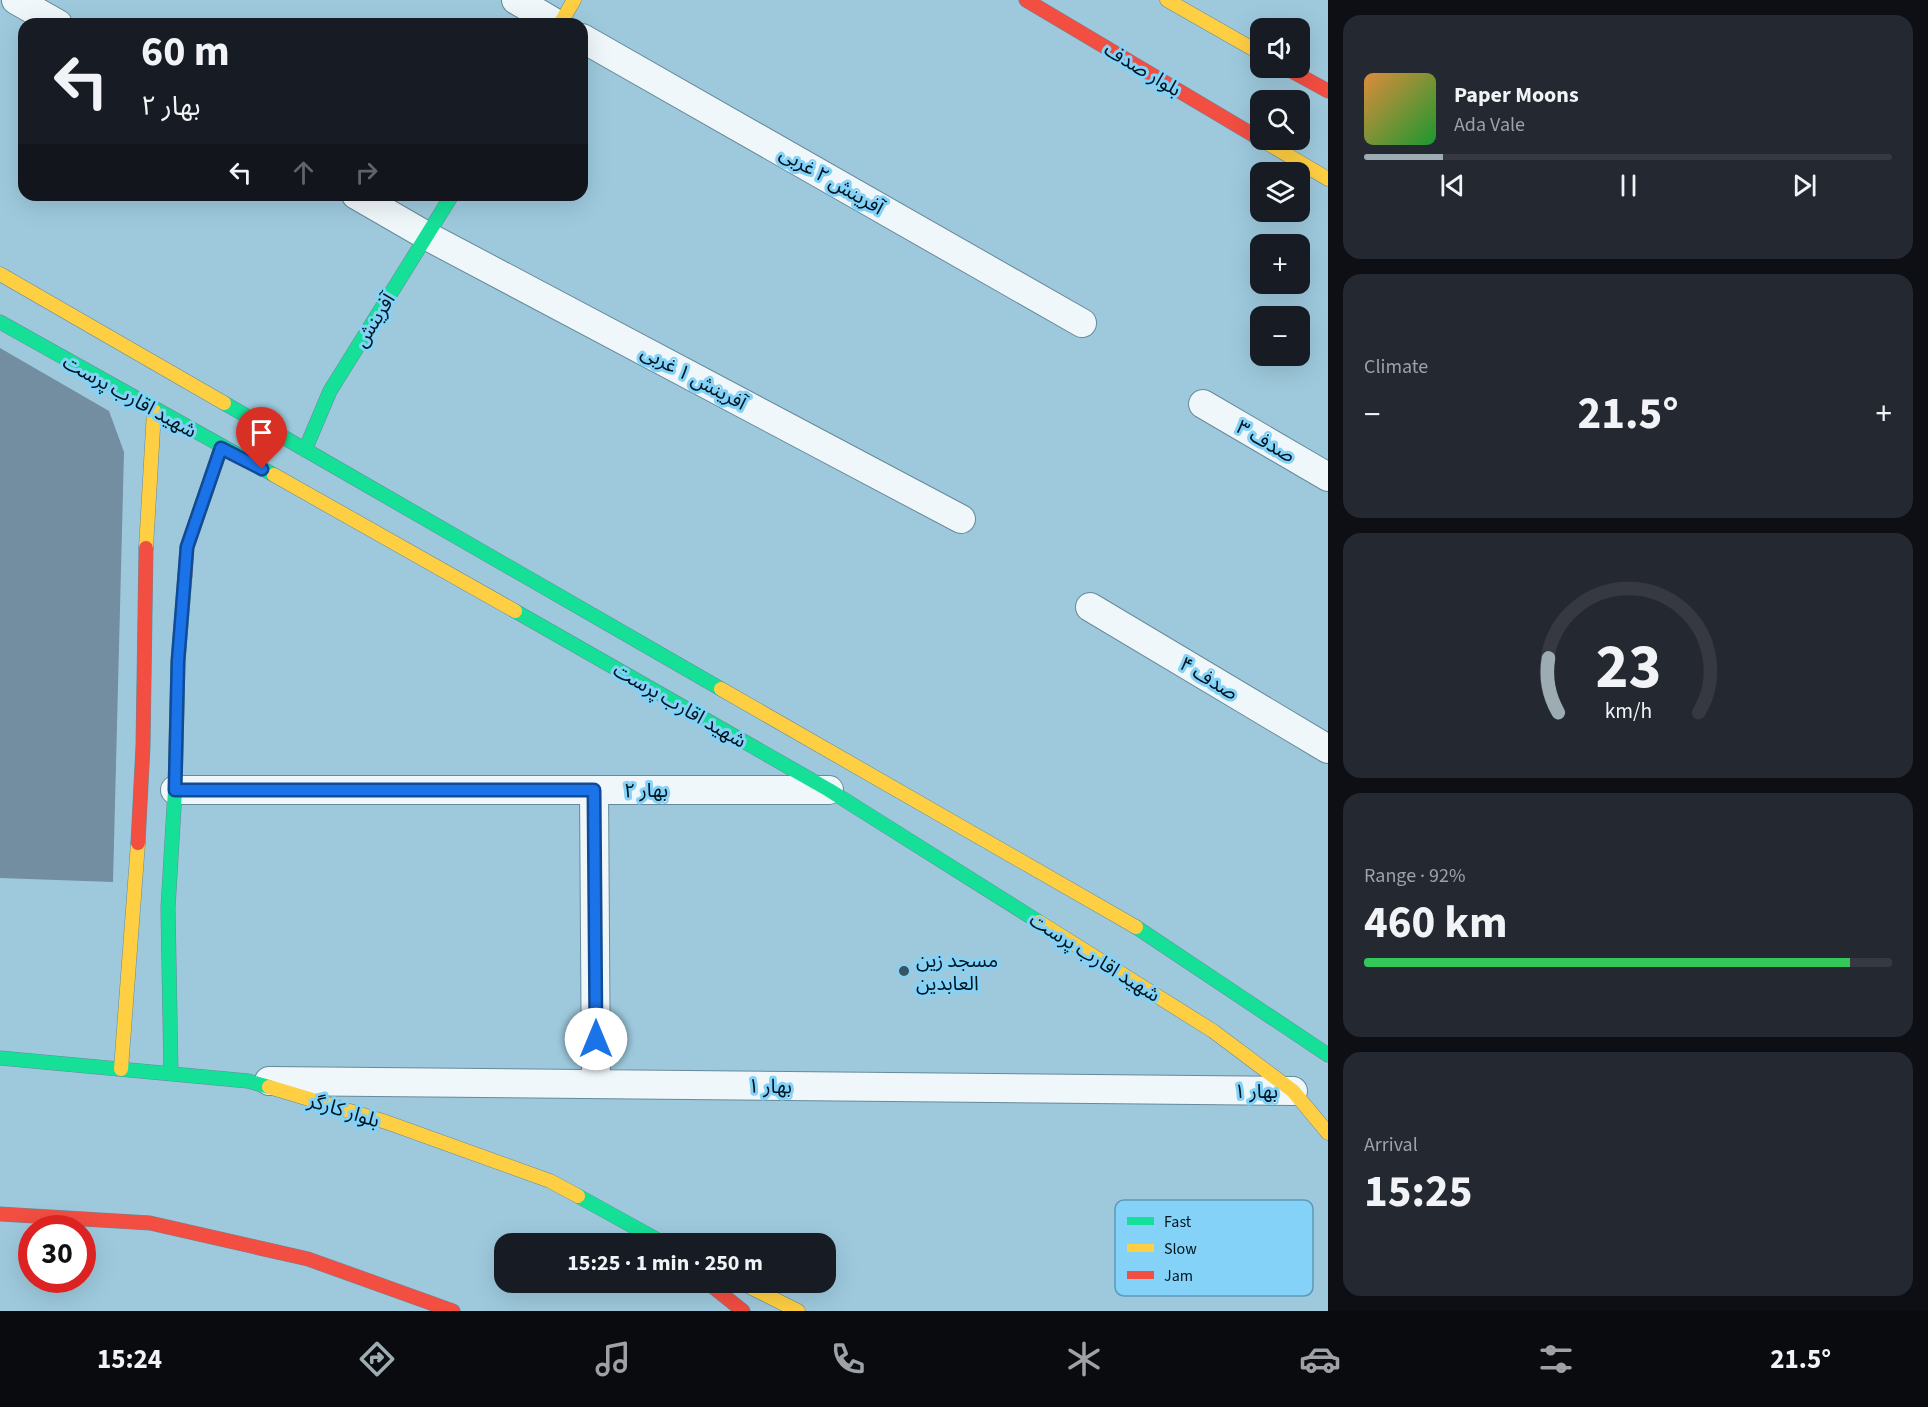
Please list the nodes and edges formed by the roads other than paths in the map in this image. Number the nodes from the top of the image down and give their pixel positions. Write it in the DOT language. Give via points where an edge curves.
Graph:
graph roads {
  1 [pos="16,0"];
  2 [pos="516,0"];
  3 [pos="574,0"];
  4 [pos="1026,0"];
  5 [pos="1167,0"];
  6 [pos="48,18"];
  7 [pos="548,18"];
  8 [pos="562,18"];
  9 [pos="588,41"];
  10 [pos="1250,47"];
  11 [pos="1304,78"];
  12 [pos="1328,91"];
  13 [pos="1250,132"];
  14 [pos="1279,150"];
  15 [pos="1328,179"];
  16 [pos="366,201"];
  17 [pos="448,201"];
  18 [pos="427,236"];
  19 [pos="0,274"];
  20 [pos="0,322"];
  21 [pos="1082,323"];
  22 [pos="1203,404"];
  23 [pos="154,411"];
  24 [pos="221,448"];
  25 [pos="305,450"];
  26 [pos="1328,477"];
  27 [pos="962,519"];
  28 [pos="1090,607"];
  29 [pos="1328,749"];
  30 [pos="175,790"];
  31 [pos="594,790"];
  32 [pos="829,790"];
  33 [pos="1328,1055"];
  34 [pos="0,1058"];
  35 [pos="122,1069"];
  36 [pos="171,1074"];
  37 [pos="248,1081"];
  38 [pos="596,1084"];
  39 [pos="1293,1091"];
  40 [pos="1328,1133"];
  41 [pos="0,1214"];
  42 [pos="645,1233"];
  43 [pos="721,1293"];
  44 [pos="762,1293"];
  45 [pos="453,1311"];
  46 [pos="743,1311"];
  47 [pos="798,1311"];
  1 -- 6 [label="street"];
  2 -- 7 [label="street"];
  3 -- 8 [label="main road"];
  4 -- 13 [label="main road, بلوار صدف"];
  5 -- 10 [label="main road"];
  9 -- 21 [label="street, آفرینش ۲ غربی"];
  11 -- 12 [label="main road"];
  14 -- 15 [label="main road, بلوار صدف"];
  16 -- 18 [label="street, آفرینش ۱ غربی"];
  17 -- 18 [label="main road, آفرینش"];
  18 -- 25 [label="main road, آفرینش" via="330,391"];
  18 -- 27 [label="street, آفرینش ۱ غربی"];
  19 -- 25 [label="main road, شهید اقارب پرست"];
  20 -- 23 [label="main road, شهید اقارب پرست"];
  22 -- 26 [label="street, صدف ۳"];
  23 -- 24 [label="main road, شهید اقارب پرست"];
  23 -- 35 [label="main road" via="146,510 143,746"];
  24 -- 30 [label="main road" via="187,547 178,661"];
  24 -- 32 [label="main road, شهید اقارب پرست" via="303,490"];
  25 -- 33 [label="main road, شهید اقارب پرست" via="1155,938"];
  28 -- 29 [label="street, صدف ۴"];
  30 -- 31 [label="street, بهار ۲"];
  30 -- 36 [label="main road" via="168,908"];
  31 -- 32 [label="street, بهار ۲"];
  31 -- 38 [label="street"];
  32 -- 39 [label="main road, شهید اقارب پرست" via="1213,1031"];
  34 -- 35 [label="main road, بلوار کارگر"];
  35 -- 36 [label="main road, بلوار کارگر"];
  36 -- 37 [label="main road, بلوار کارگر"];
  37 -- 38 [label="street, بهار ۱"];
  37 -- 42 [label="main road, بلوار کارگر" via="386,1122 550,1180"];
  38 -- 39 [label="street, بهار ۱"];
  39 -- 40 [label="main road, شهید اقارب پرست"];
  41 -- 45 [label="main road" via="150,1223 308,1259"];
  43 -- 46 [label="main road"];
  44 -- 47 [label="main road"];
}
